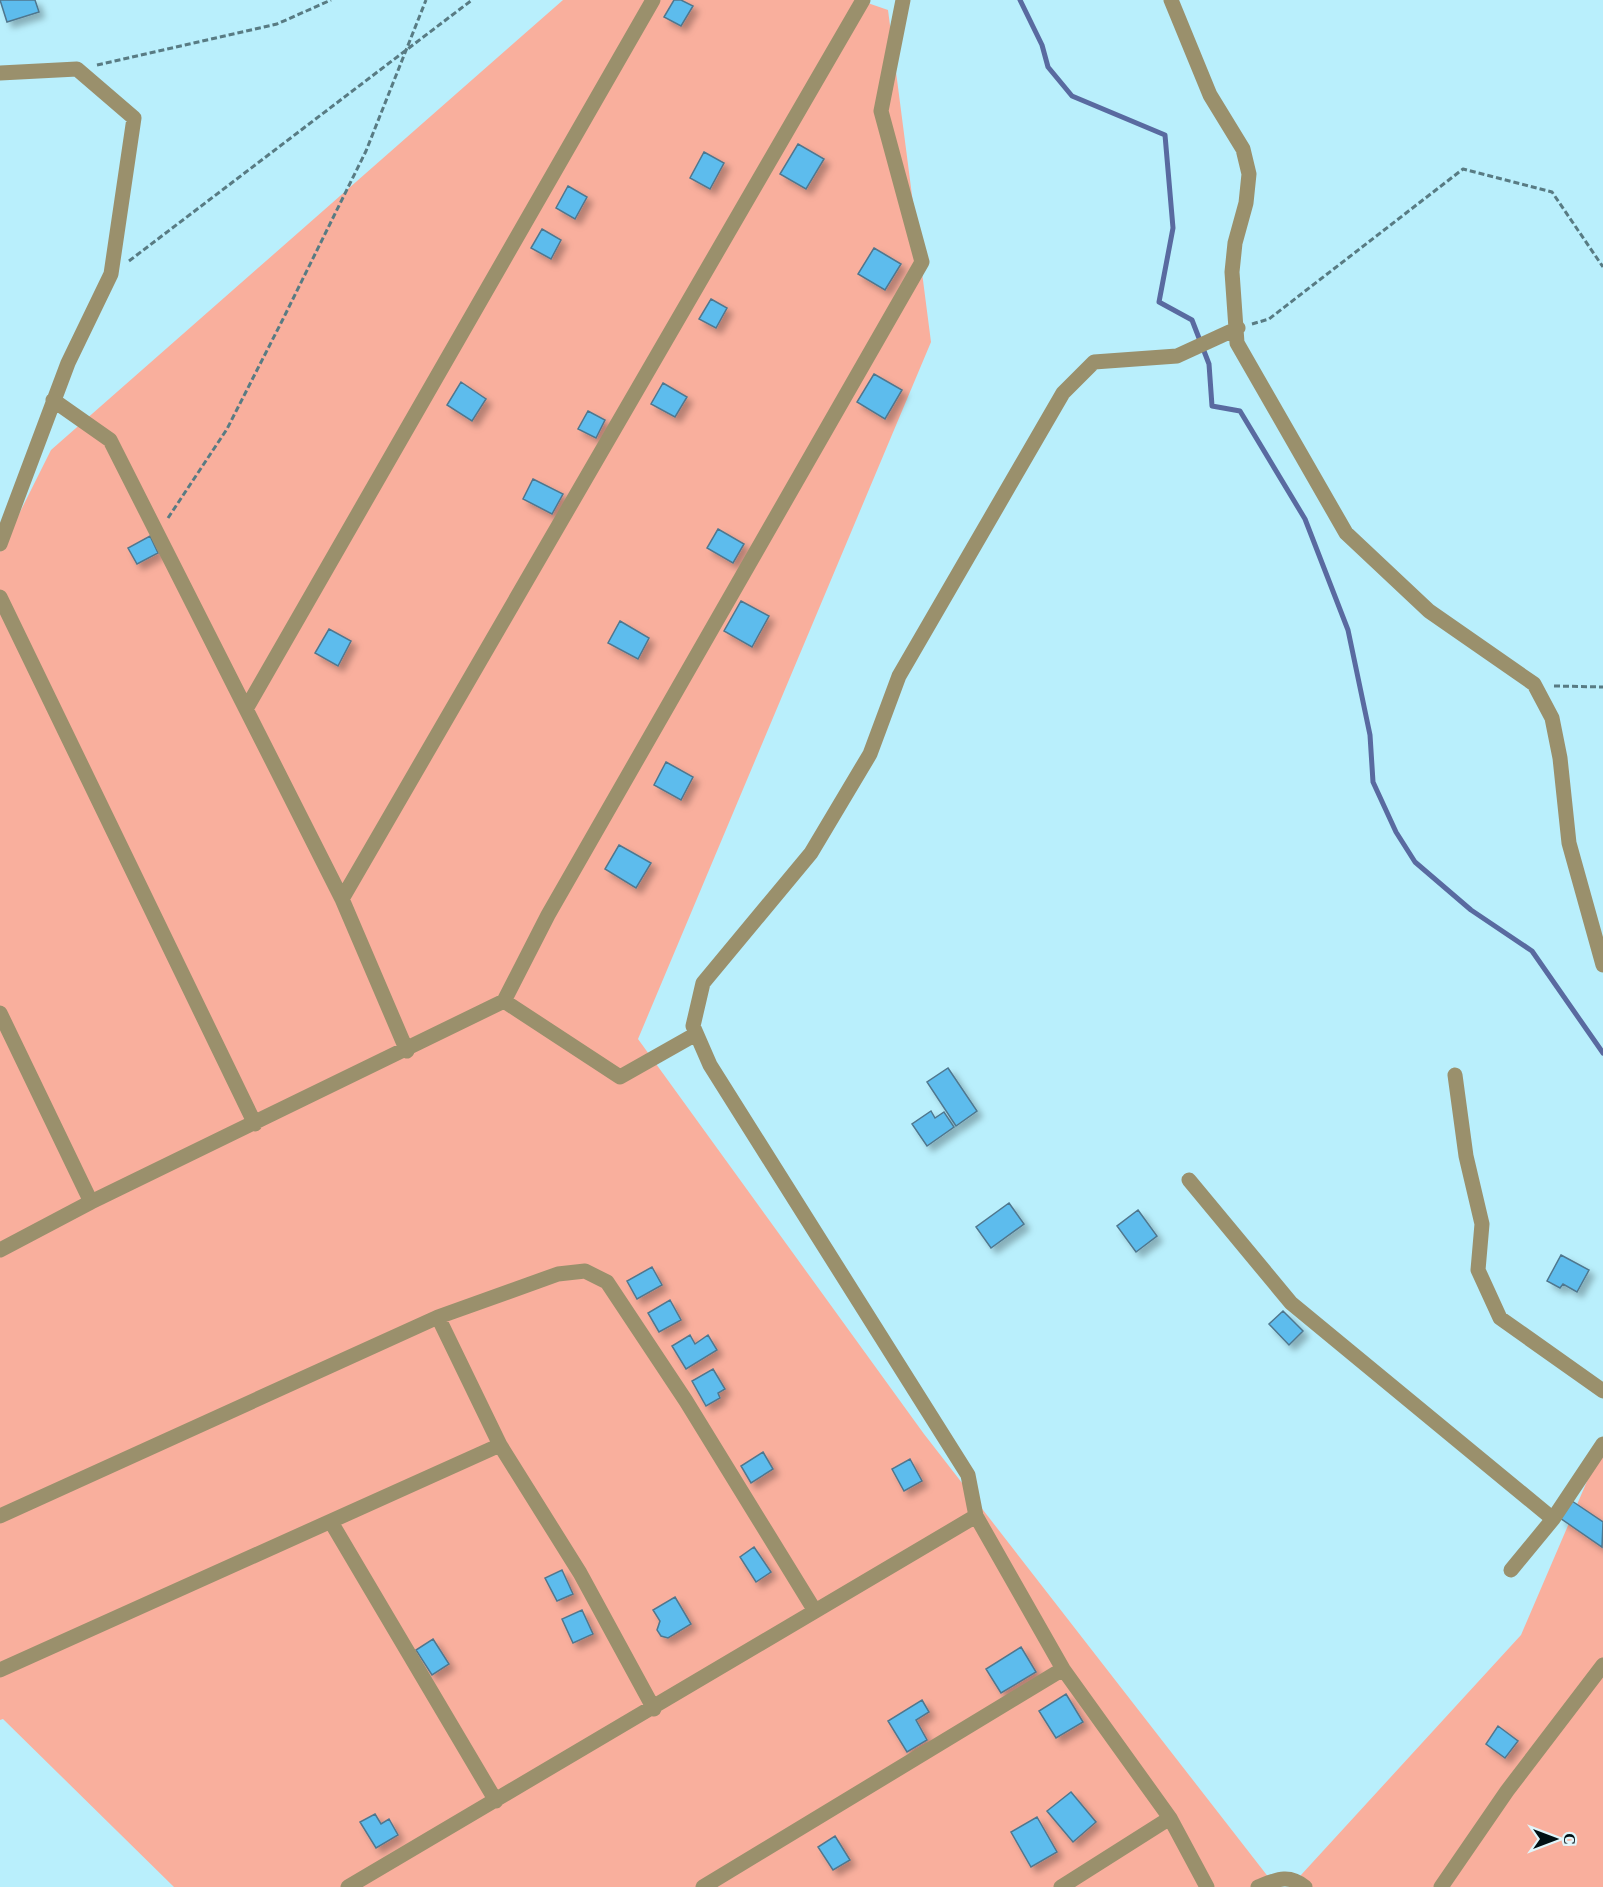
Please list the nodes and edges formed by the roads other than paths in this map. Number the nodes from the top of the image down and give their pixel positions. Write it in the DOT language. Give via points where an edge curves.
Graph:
graph roads {
  1 [pos="653,0"];
  2 [pos="863,0"];
  3 [pos="903,0"];
  4 [pos="1171,0"];
  5 [pos="0,73"];
  6 [pos="1238,328"];
  7 [pos="53,400"];
  8 [pos="0,544"];
  9 [pos="0,597"];
  10 [pos="246,709"];
  11 [pos="342,899"];
  12 [pos="1603,965"];
  13 [pos="504,1001"];
  14 [pos="0,1013"];
  15 [pos="696,1034"];
  16 [pos="407,1050"];
  17 [pos="1455,1076"];
  18 [pos="255,1124"];
  19 [pos="1190,1180"];
  20 [pos="91,1202"];
  21 [pos="0,1250"];
  22 [pos="438,1317"];
  23 [pos="1603,1391"];
  24 [pos="1603,1444"];
  25 [pos="500,1445"];
  26 [pos="0,1516"];
  27 [pos="976,1516"];
  28 [pos="1552,1519"];
  29 [pos="331,1522"];
  30 [pos="1511,1570"];
  31 [pos="815,1611"];
  32 [pos="1603,1665"];
  33 [pos="1063,1669"];
  34 [pos="0,1670"];
  35 [pos="654,1708"];
  36 [pos="496,1801"];
  37 [pos="1170,1818"];
  38 [pos="348,1887"];
  39 [pos="703,1887"];
  40 [pos="1061,1887"];
  41 [pos="1207,1887"];
  42 [pos="1257,1887"];
  43 [pos="1305,1887"];
  44 [pos="1441,1887"];
  1 -- 10 [label="street"];
  2 -- 11 [label="street"];
  3 -- 13 [label="street" via="881,111 922,262 548,915"];
  4 -- 6 [label="street" via="1210,95 1243,149 1249,174 1232,272"];
  5 -- 7 [label="street" via="77,69 134,118 111,274"];
  6 -- 12 [label="street" via="1238,343 1346,533 1429,611 1534,684 1552,718 1569,843"];
  6 -- 15 [label="street" via="1178,356 1094,362 1063,393 899,676 870,754 811,853 703,983 693,1026"];
  7 -- 8 [label="street"];
  7 -- 10 [label="street" via="110,440"];
  9 -- 18 [label="street"];
  10 -- 11 [label="street"];
  11 -- 16 [label="street"];
  13 -- 15 [label="street" via="620,1077"];
  13 -- 16 [label="street"];
  14 -- 20 [label="street"];
  15 -- 27 [label="street" via="710,1065 968,1474"];
  16 -- 18 [label="street"];
  17 -- 23 [label="street" via="1466,1156 1482,1224 1478,1270 1500,1318"];
  18 -- 20 [label="street"];
  19 -- 28 [label="street" via="1291,1304"];
  20 -- 21 [label="street"];
  22 -- 25 [label="street"];
  22 -- 26 [label="street"];
  22 -- 31 [label="street" via="558,1274 585,1271 607,1282 686,1401"];
  24 -- 28 [label="street"];
  25 -- 29 [label="street"];
  25 -- 35 [label="street" via="580,1573"];
  27 -- 31 [label="street"];
  27 -- 33 [label="street"];
  28 -- 30 [label="street"];
  29 -- 34 [label="street"];
  29 -- 36 [label="street"];
  31 -- 35 [label="street"];
  32 -- 44 [label="street" via="1507,1791"];
  33 -- 37 [label="street"];
  33 -- 39 [label="street"];
  35 -- 36 [label="street"];
  36 -- 38 [label="street"];
  37 -- 40 [label="street"];
  37 -- 41 [label="street"];
  42 -- 43 [label="street" via="1283,1877"];
}
